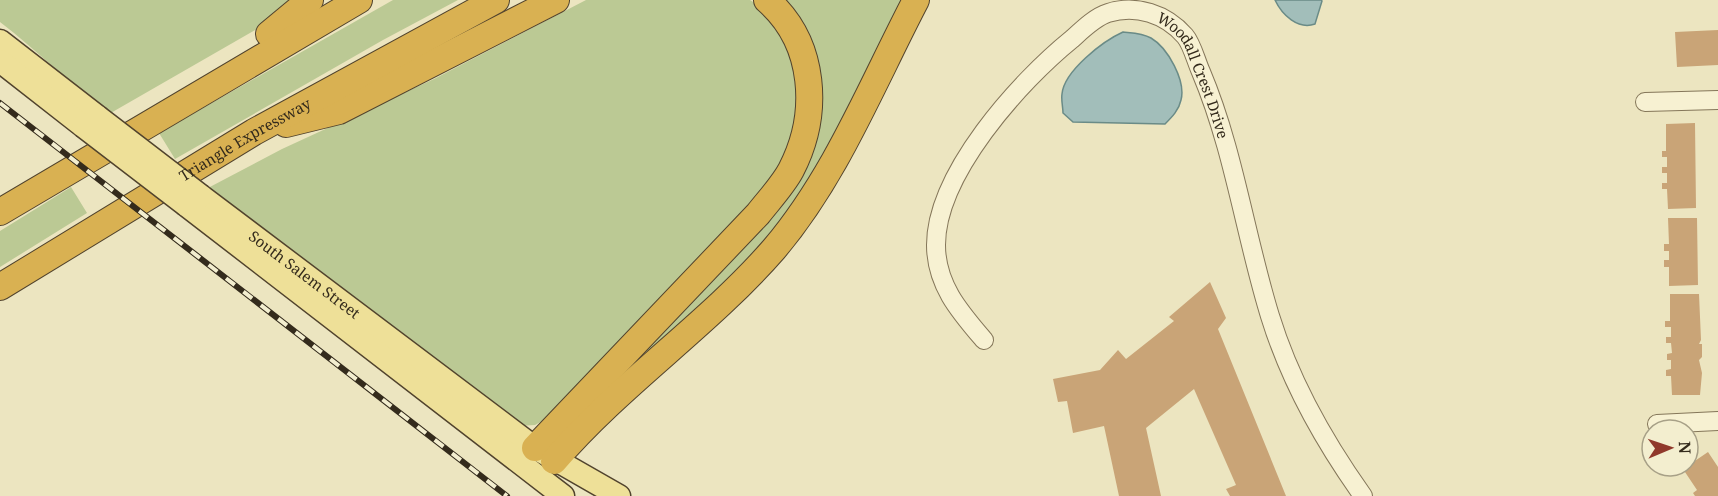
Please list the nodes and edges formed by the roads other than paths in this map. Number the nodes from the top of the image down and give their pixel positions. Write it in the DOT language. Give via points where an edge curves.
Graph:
graph roads {
  1 [pos="310,0"];
  2 [pos="359,0"];
  3 [pos="496,0"];
  4 [pos="556,0"];
  5 [pos="766,0"];
  6 [pos="916,0"];
  7 [pos="0,41"];
  8 [pos="0,62"];
  9 [pos="242,69"];
  10 [pos="1718,100"];
  11 [pos="1645,102"];
  12 [pos="91,122"];
  13 [pos="254,132"];
  14 [pos="0,212"];
  15 [pos="0,287"];
  16 [pos="984,340"];
  17 [pos="1718,422"];
  18 [pos="1700,423"];
  19 [pos="537,463"];
  20 [pos="563,496"];
  21 [pos="619,496"];
  22 [pos="1363,496"];
  1 -- 9 [label="highway" via="267,36"];
  2 -- 9 [label="highway"];
  3 -- 13 [label="highway, Triangle Expressway"];
  4 -- 13 [label="highway" via="339,111"];
  5 -- 19 [label="highway" via="775,7 800,47 810,88 806,133 790,173"];
  6 -- 19 [label="highway" via="815,194 774,249 585,428"];
  7 -- 12 [label="main road, South Salem Street"];
  8 -- 12 [label="main road, South Salem Street"];
  9 -- 14 [label="highway"];
  10 -- 11 [label="street"];
  12 -- 19 [label="main road, South Salem Street, bridge"];
  13 -- 15 [label="highway, Triangle Expressway"];
  16 -- 22 [label="street, Woodall Crest Drive" via="941,281 936,247 939,214 956,176 982,134 1047,59 1108,13 1143,9 1186,36 1212,100 1244,207 1270,316 1294,384 1338,462"];
  17 -- 18 [label="street"];
  19 -- 20 [label="main road, South Salem Street"];
  19 -- 21 [label="main road, South Salem Street"];
}
